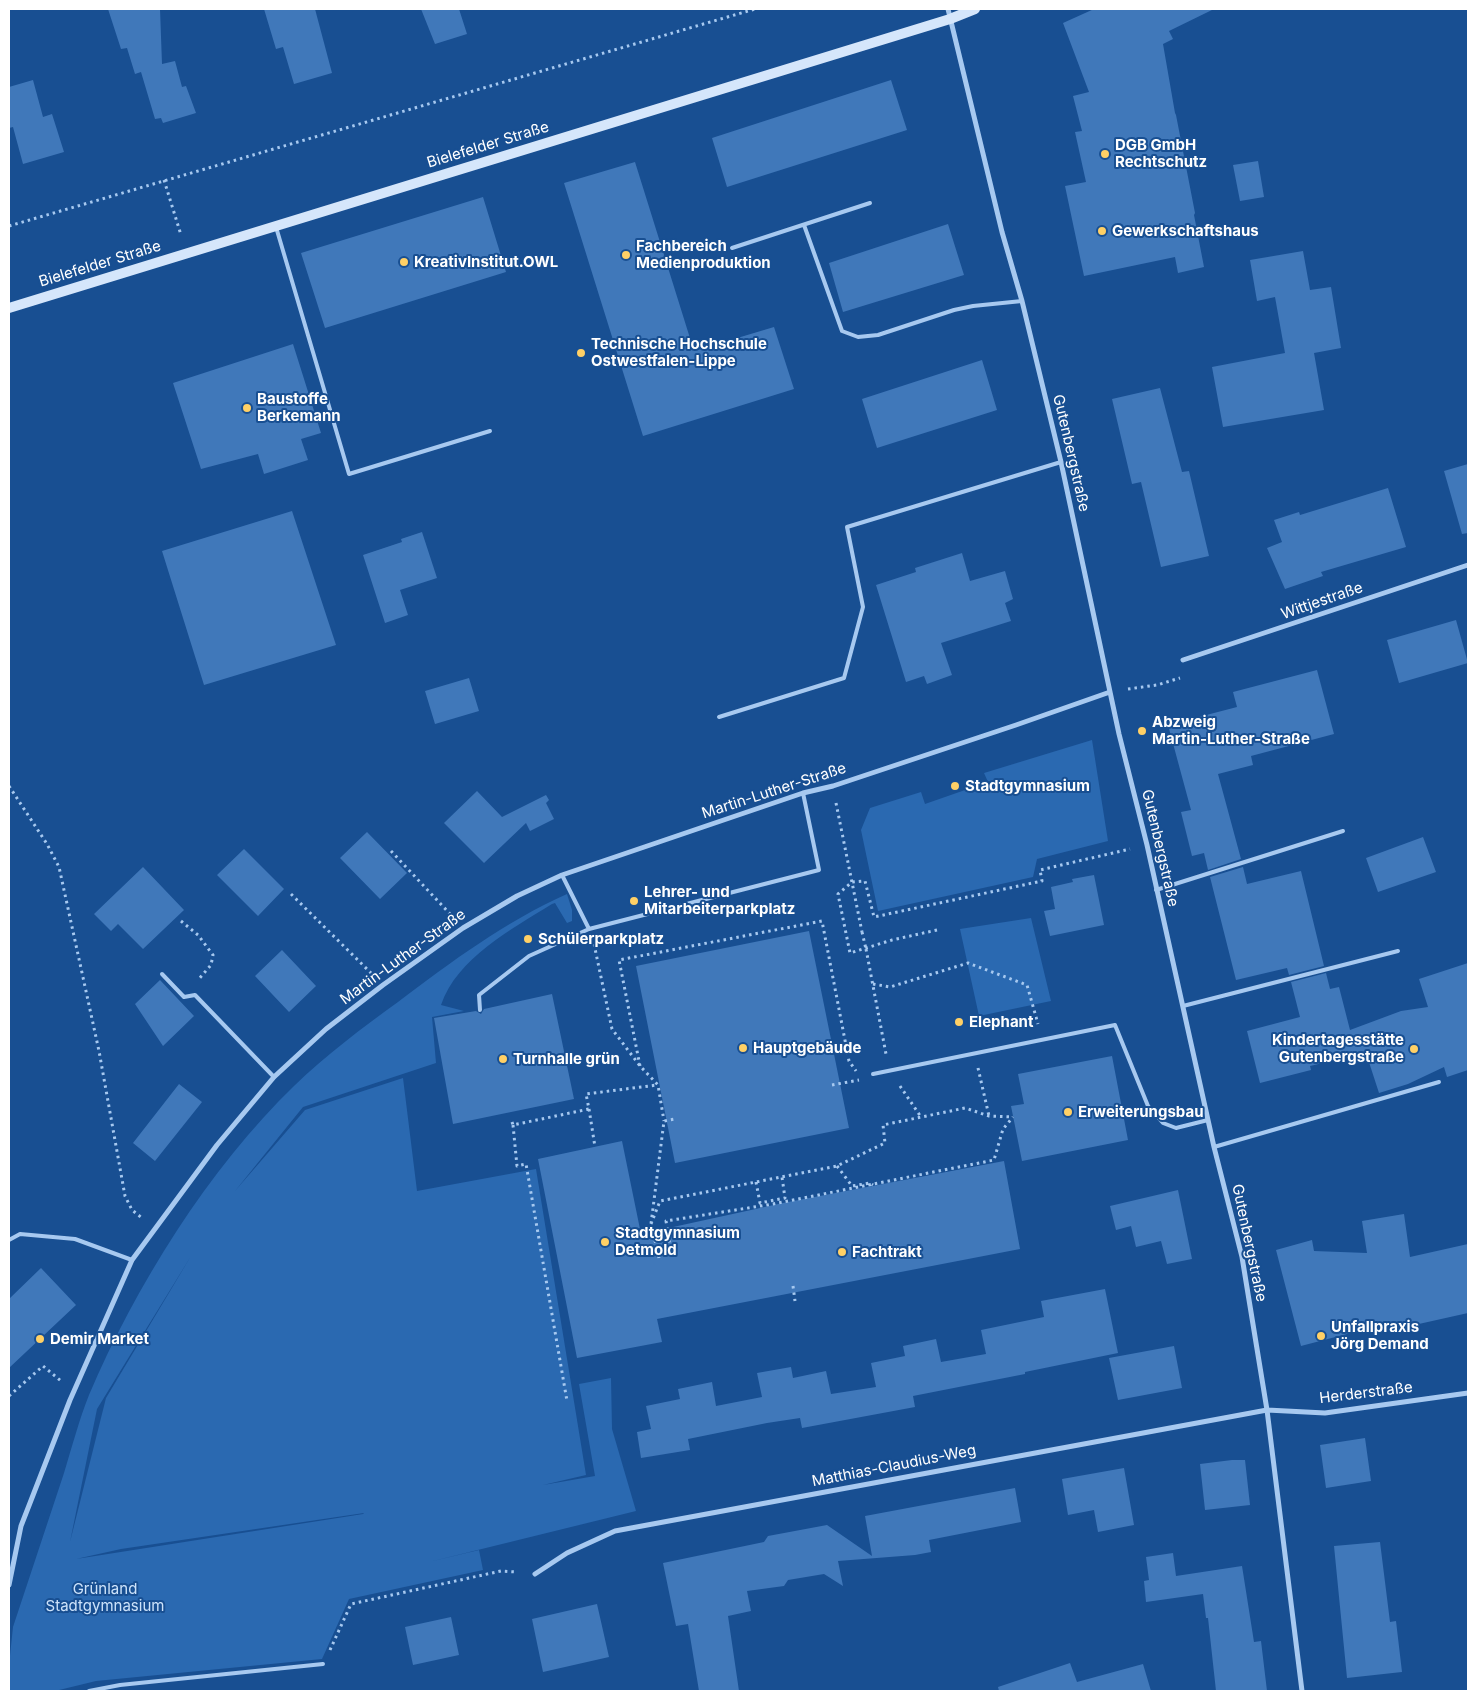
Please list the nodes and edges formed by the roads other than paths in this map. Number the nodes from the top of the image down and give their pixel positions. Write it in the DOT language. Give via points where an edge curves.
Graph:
graph roads {
  1 [pos="975,9"];
  2 [pos="949,14"];
  3 [pos="870,203"];
  4 [pos="275,225"];
  5 [pos="804,225"];
  6 [pos="732,248"];
  7 [pos="1022,301"];
  8 [pos="9,308"];
  9 [pos="490,431"];
  10 [pos="1061,462"];
  11 [pos="1468,565"];
  12 [pos="1183,660"];
  13 [pos="1110,692"];
  14 [pos="719,717"];
  15 [pos="804,793"];
  16 [pos="1343,831"];
  17 [pos="562,875"];
  18 [pos="1156,890"];
  19 [pos="589,929"];
  20 [pos="1398,951"];
  21 [pos="162,974"];
  22 [pos="1183,1006"];
  23 [pos="480,1010"];
  24 [pos="872,1074"];
  25 [pos="274,1077"];
  26 [pos="1439,1082"];
  27 [pos="1208,1120"];
  28 [pos="1214,1147"];
  29 [pos="9,1240"];
  30 [pos="132,1260"];
  31 [pos="1468,1393"];
  32 [pos="1267,1410"];
  33 [pos="535,1574"];
  34 [pos="9,1585"];
  35 [pos="323,1664"];
  36 [pos="89,1691"];
  37 [pos="1302,1691"];
  1 -- 2 [label="main road, Bielefelder Straße"];
  2 -- 4 [label="main road, Bielefelder Straße"];
  2 -- 7 [label="street, Gutenbergstraße"];
  3 -- 5 [label="lane"];
  4 -- 8 [label="main road, Bielefelder Straße"];
  4 -- 9 [label="lane" via="349,474"];
  5 -- 6 [label="lane"];
  5 -- 7 [label="lane" via="842,331 858,337 964,308"];
  7 -- 10 [label="street, Gutenbergstraße"];
  10 -- 13 [label="street, Gutenbergstraße"];
  10 -- 14 [label="lane" via="848,527 863,607 844,678"];
  11 -- 12 [label="street, Wittjestraße"];
  13 -- 15 [label="street, Martin-Luther-Straße"];
  13 -- 18 [label="street, Gutenbergstraße"];
  15 -- 17 [label="street, Martin-Luther-Straße"];
  15 -- 19 [label="lane" via="819,870"];
  16 -- 18 [label="lane"];
  17 -- 19 [label="lane"];
  17 -- 25 [label="street, Martin-Luther-Straße" via="517,896 463,928 326,1029"];
  18 -- 22 [label="street, Gutenbergstraße"];
  19 -- 23 [label="lane" via="529,956 479,996"];
  20 -- 22 [label="lane"];
  21 -- 25 [label="lane" via="184,997 195,994"];
  22 -- 27 [label="street, Gutenbergstraße"];
  24 -- 27 [label="lane" via="1115,1026 1148,1106 1163,1123 1176,1128"];
  25 -- 30 [label="street, Martin-Luther-Straße" via="217,1145"];
  26 -- 28 [label="lane"];
  27 -- 28 [label="street, Gutenbergstraße"];
  28 -- 32 [label="street, Gutenbergstraße" via="1242,1258"];
  29 -- 30 [label="lane" via="20,1234 75,1239"];
  30 -- 34 [label="street, Martin-Luther-Straße" via="74,1392 22,1526"];
  31 -- 32 [label="street, Herderstraße" via="1324,1413"];
  32 -- 33 [label="street, Matthias-Claudius-Weg" via="614,1531 567,1553"];
  32 -- 37 [label="street, Gutenbergstraße"];
  35 -- 36 [label="lane"];
}
